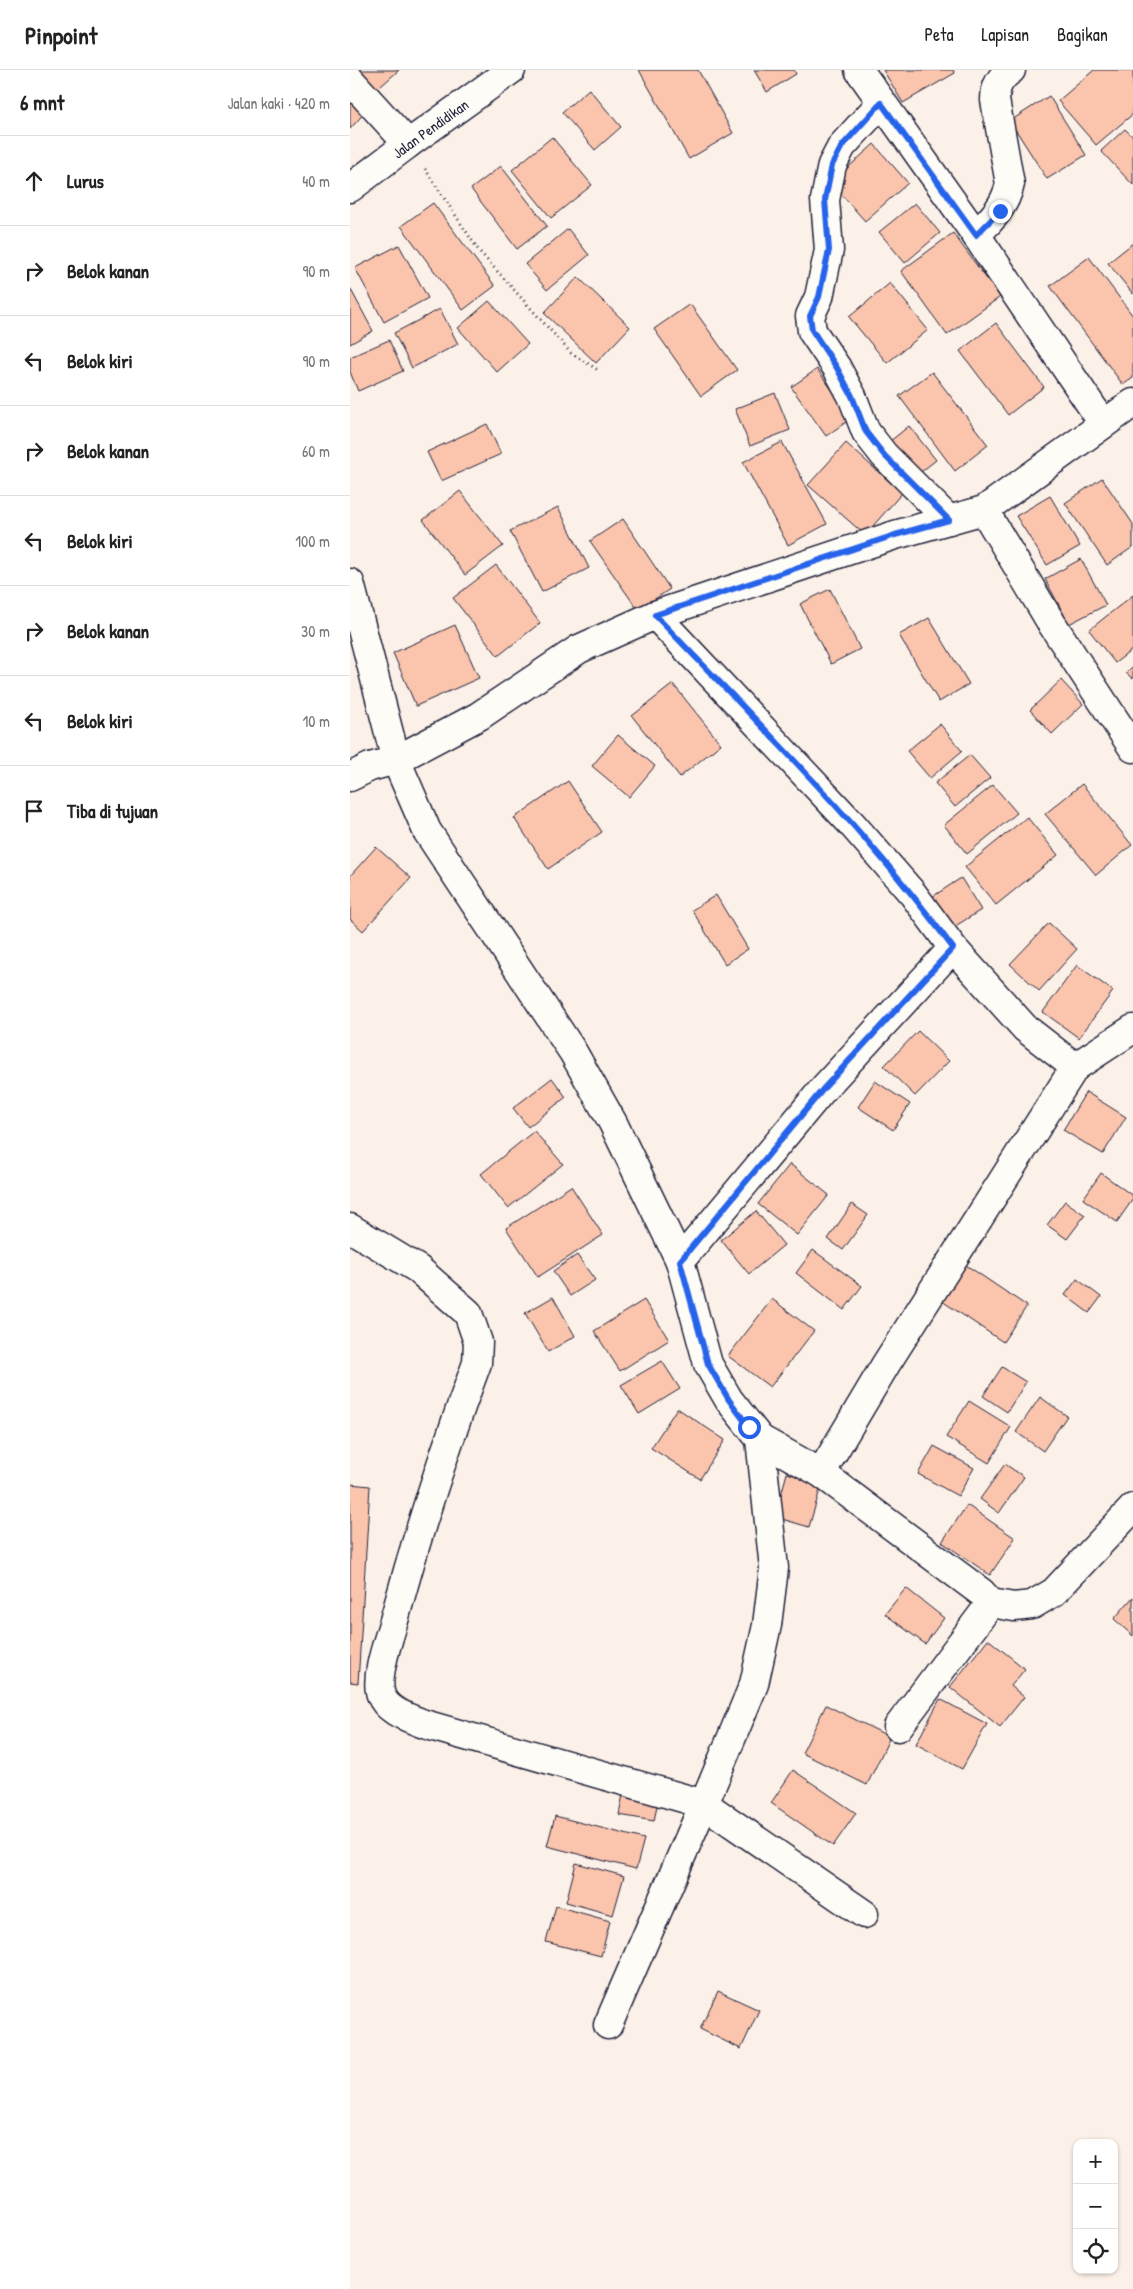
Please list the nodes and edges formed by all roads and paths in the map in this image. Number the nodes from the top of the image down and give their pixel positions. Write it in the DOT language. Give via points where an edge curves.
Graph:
graph roads {
  1 [pos="512,70"];
  2 [pos="859,70"];
  3 [pos="1011,70"];
  4 [pos="350,80"];
  5 [pos="881,103"];
  6 [pos="408,144"];
  7 [pos="350,188"];
  8 [pos="976,235"];
  9 [pos="598,370"];
  10 [pos="1133,404"];
  11 [pos="1103,423"];
  12 [pos="984,510"];
  13 [pos="949,520"];
  14 [pos="350,584"];
  15 [pos="655,615"];
  16 [pos="1133,748"];
  17 [pos="396,760"];
  18 [pos="350,777"];
  19 [pos="953,948"];
  20 [pos="1133,1029"];
  21 [pos="1075,1067"];
  22 [pos="350,1228"];
  23 [pos="680,1261"];
  24 [pos="760,1439"];
  25 [pos="821,1473"];
  26 [pos="1133,1508"];
  27 [pos="991,1602"];
  28 [pos="898,1727"];
  29 [pos="704,1804"];
  30 [pos="864,1914"];
  31 [pos="608,2025"];
  1 -- 6 [label="street, Jalan Pendidikan"];
  2 -- 5 [label="street"];
  3 -- 8 [label="street" via="995,89 1010,184 1000,211"];
  4 -- 6 [label="street"];
  5 -- 8 [label="street"];
  5 -- 13 [label="street" via="842,146 832,165 825,200 829,250 819,297 810,316 811,324 818,342 852,396 866,432 884,455"];
  6 -- 7 [label="street, Jalan Pendidikan"];
  6 -- 9 [label="path" via="479,251 571,353"];
  8 -- 11 [label="street"];
  10 -- 11 [label="street"];
  11 -- 12 [label="street"];
  12 -- 13 [label="street"];
  12 -- 16 [label="street" via="1052,624"];
  13 -- 15 [label="street"];
  14 -- 17 [label="street"];
  15 -- 17 [label="street" via="579,649 479,716"];
  15 -- 19 [label="street" via="851,823 913,894"];
  17 -- 18 [label="street"];
  17 -- 23 [label="street" via="427,831 577,1060 617,1131"];
  19 -- 21 [label="street" via="1025,1028"];
  19 -- 23 [label="street" via="824,1088"];
  20 -- 21 [label="street"];
  21 -- 25 [label="street" via="886,1364"];
  22 -- 29 [label="street" via="418,1268 468,1313 478,1342 477,1363 411,1557 384,1655 379,1680 381,1696 397,1712 424,1724"];
  23 -- 24 [label="street" via="708,1364 729,1400"];
  24 -- 25 [label="street"];
  24 -- 29 [label="street" via="774,1568 767,1625 754,1684"];
  25 -- 27 [label="street"];
  26 -- 27 [label="street" via="1054,1592 1032,1605 1014,1607"];
  27 -- 28 [label="street"];
  29 -- 30 [label="street"];
  29 -- 31 [label="street"];
}
